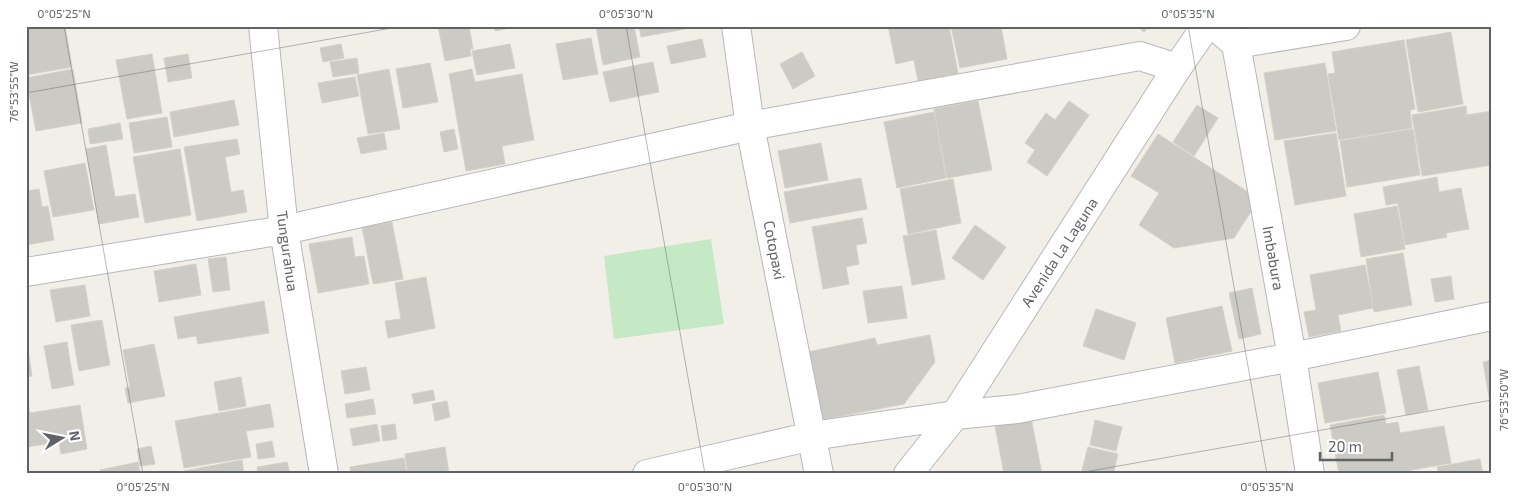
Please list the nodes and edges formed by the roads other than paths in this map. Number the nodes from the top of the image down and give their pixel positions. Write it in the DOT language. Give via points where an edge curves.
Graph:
graph roads {
  1 [pos="264,26"];
  2 [pos="736,26"];
  3 [pos="1206,26"];
  4 [pos="1215,26"];
  5 [pos="1346,26"];
  6 [pos="1236,44"];
  7 [pos="1177,68"];
  8 [pos="750,126"];
  9 [pos="284,230"];
  10 [pos="26,272"];
  11 [pos="1492,316"];
  12 [pos="1292,357"];
  13 [pos="955,415"];
  14 [pos="812,436"];
  15 [pos="324,474"];
  16 [pos="647,474"];
  17 [pos="819,474"];
  18 [pos="908,474"];
  19 [pos="1310,474"];
  1 -- 9 [label="street, Tungurahua"];
  2 -- 8 [label="street, Cotopaxi"];
  3 -- 7 [label="street, Avenida La Laguna"];
  4 -- 6 [label="street"];
  5 -- 6 [label="street"];
  6 -- 12 [label="street, Imbabura"];
  7 -- 8 [label="street" via="1140,56"];
  7 -- 13 [label="street, Avenida La Laguna"];
  8 -- 9 [label="street"];
  8 -- 14 [label="street, Cotopaxi"];
  9 -- 10 [label="street"];
  9 -- 15 [label="street, Tungurahua"];
  11 -- 12 [label="street"];
  12 -- 13 [label="street" via="1017,409"];
  12 -- 19 [label="street, Imbabura"];
  13 -- 14 [label="street"];
  13 -- 18 [label="street, Avenida La Laguna"];
  14 -- 16 [label="street"];
  14 -- 17 [label="street, Cotopaxi"];
}
